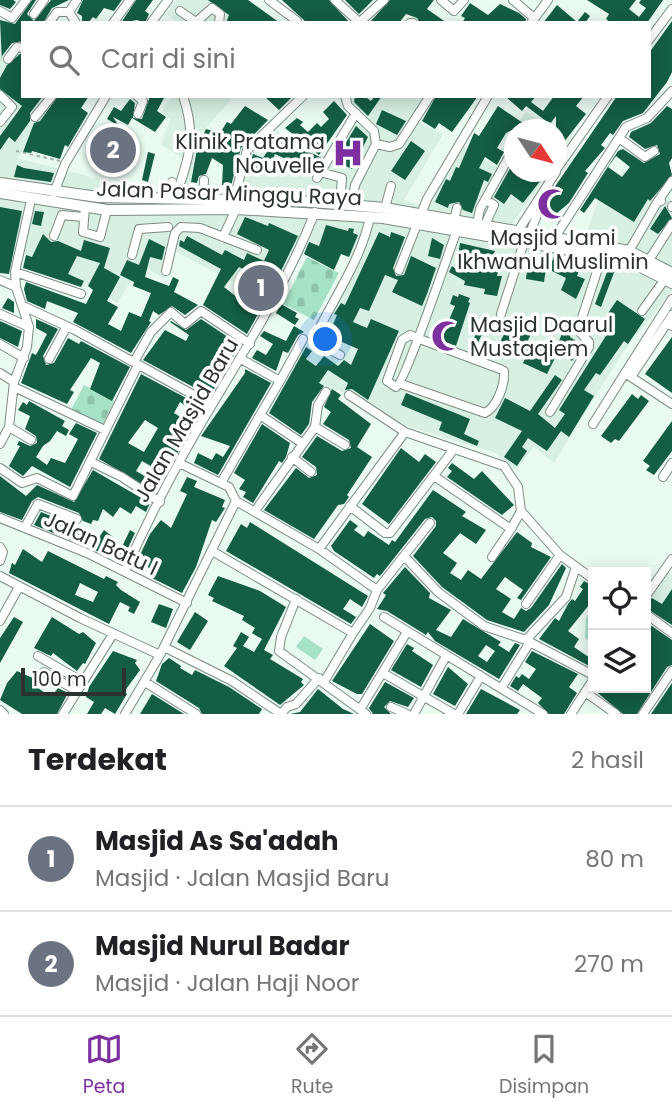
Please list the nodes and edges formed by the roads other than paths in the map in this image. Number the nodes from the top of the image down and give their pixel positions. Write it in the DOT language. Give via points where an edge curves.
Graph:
graph roads {
  1 [pos="26,0"];
  2 [pos="44,0"];
  3 [pos="77,0"];
  4 [pos="130,0"];
  5 [pos="167,0"];
  6 [pos="269,0"];
  7 [pos="335,0"];
  8 [pos="384,0"];
  9 [pos="441,0"];
  10 [pos="464,0"];
  11 [pos="513,0"];
  12 [pos="548,0"];
  13 [pos="672,9"];
  14 [pos="0,11"];
  15 [pos="180,11"];
  16 [pos="69,12"];
  17 [pos="34,14"];
  18 [pos="532,20"];
  19 [pos="51,21"];
  20 [pos="75,21"];
  21 [pos="114,21"];
  22 [pos="152,21"];
  23 [pos="195,21"];
  24 [pos="197,21"];
  25 [pos="219,21"];
  26 [pos="297,21"];
  27 [pos="359,21"];
  28 [pos="361,21"];
  29 [pos="651,37"];
  30 [pos="21,48"];
  31 [pos="8,59"];
  32 [pos="672,90"];
  33 [pos="0,95"];
  34 [pos="50,98"];
  35 [pos="105,98"];
  36 [pos="139,98"];
  37 [pos="184,98"];
  38 [pos="301,98"];
  39 [pos="345,98"];
  40 [pos="429,98"];
  41 [pos="487,98"];
  42 [pos="607,98"];
  43 [pos="669,101"];
  44 [pos="356,113"];
  45 [pos="138,114"];
  46 [pos="35,117"];
  47 [pos="0,122"];
  48 [pos="619,138"];
  49 [pos="376,144"];
  50 [pos="654,151"];
  51 [pos="567,155"];
  52 [pos="504,168"];
  53 [pos="672,181"];
  54 [pos="549,182"];
  55 [pos="0,183"];
  56 [pos="389,190"];
  57 [pos="172,191"];
  58 [pos="54,192"];
  59 [pos="0,193"];
  60 [pos="236,196"];
  61 [pos="31,200"];
  62 [pos="341,201"];
  63 [pos="353,203"];
  64 [pos="385,206"];
  65 [pos="64,210"];
  66 [pos="107,210"];
  67 [pos="138,210"];
  68 [pos="162,210"];
  69 [pos="315,212"];
  70 [pos="84,213"];
  71 [pos="419,215"];
  72 [pos="537,215"];
  73 [pos="370,217"];
  74 [pos="456,217"];
  75 [pos="482,221"];
  76 [pos="672,224"];
  77 [pos="521,225"];
  78 [pos="139,229"];
  79 [pos="530,233"];
  80 [pos="54,236"];
  81 [pos="556,236"];
  82 [pos="223,237"];
  83 [pos="631,248"];
  84 [pos="257,250"];
  85 [pos="132,255"];
  86 [pos="602,256"];
  87 [pos="650,258"];
  88 [pos="398,270"];
  89 [pos="166,271"];
  90 [pos="15,272"];
  91 [pos="670,278"];
  92 [pos="0,280"];
  93 [pos="16,287"];
  94 [pos="81,294"];
  95 [pos="672,299"];
  96 [pos="23,306"];
  97 [pos="642,311"];
  98 [pos="0,314"];
  99 [pos="500,314"];
  100 [pos="670,321"];
  101 [pos="67,326"];
  102 [pos="29,327"];
  103 [pos="417,338"];
  104 [pos="303,339"];
  105 [pos="0,344"];
  106 [pos="250,344"];
  107 [pos="340,355"];
  108 [pos="24,358"];
  109 [pos="49,359"];
  110 [pos="241,359"];
  111 [pos="136,364"];
  112 [pos="0,373"];
  113 [pos="628,375"];
  114 [pos="280,380"];
  115 [pos="14,384"];
  116 [pos="401,384"];
  117 [pos="326,392"];
  118 [pos="349,395"];
  119 [pos="672,404"];
  120 [pos="212,405"];
  121 [pos="550,412"];
  122 [pos="260,415"];
  123 [pos="0,420"];
  124 [pos="593,424"];
  125 [pos="10,426"];
  126 [pos="315,427"];
  127 [pos="105,430"];
  128 [pos="405,432"];
  129 [pos="32,440"];
  130 [pos="302,443"];
  131 [pos="0,444"];
  132 [pos="345,445"];
  133 [pos="454,449"];
  134 [pos="292,457"];
  135 [pos="91,461"];
  136 [pos="672,463"];
  137 [pos="181,464"];
  138 [pos="0,468"];
  139 [pos="311,472"];
  140 [pos="434,476"];
  141 [pos="663,477"];
  142 [pos="221,483"];
  143 [pos="236,501"];
  144 [pos="160,502"];
  145 [pos="350,506"];
  146 [pos="255,511"];
  147 [pos="521,511"];
  148 [pos="0,518"];
  149 [pos="77,519"];
  150 [pos="430,523"];
  151 [pos="25,527"];
  152 [pos="511,529"];
  153 [pos="0,548"];
  154 [pos="319,549"];
  155 [pos="212,551"];
  156 [pos="560,555"];
  157 [pos="405,557"];
  158 [pos="492,557"];
  159 [pos="672,559"];
  160 [pos="0,561"];
  161 [pos="576,567"];
  162 [pos="125,571"];
  163 [pos="588,575"];
  164 [pos="1,576"];
  165 [pos="19,587"];
  166 [pos="651,589"];
  167 [pos="377,590"];
  168 [pos="296,599"];
  169 [pos="187,603"];
  170 [pos="526,604"];
  171 [pos="384,617"];
  172 [pos="651,617"];
  173 [pos="0,621"];
  174 [pos="407,632"];
  175 [pos="672,632"];
  176 [pos="353,633"];
  177 [pos="113,634"];
  178 [pos="528,641"];
  179 [pos="162,651"];
  180 [pos="38,656"];
  181 [pos="446,656"];
  182 [pos="672,671"];
  183 [pos="44,672"];
  184 [pos="383,673"];
  185 [pos="588,674"];
  186 [pos="481,676"];
  187 [pos="321,680"];
  188 [pos="83,682"];
  189 [pos="145,682"];
  190 [pos="588,686"];
  191 [pos="502,687"];
  192 [pos="77,691"];
  193 [pos="585,692"];
  194 [pos="424,696"];
  195 [pos="391,707"];
  196 [pos="0,709"];
  197 [pos="363,711"];
  198 [pos="573,711"];
  199 [pos="4,714"];
  200 [pos="63,714"];
  201 [pos="125,714"];
  202 [pos="196,714"];
  203 [pos="281,714"];
  204 [pos="407,714"];
  205 [pos="414,714"];
  206 [pos="456,714"];
  207 [pos="543,714"];
  208 [pos="583,714"];
  209 [pos="616,714"];
  210 [pos="643,714"];
  1 -- 14 [label="street" via="12,18"];
  2 -- 17 [label="street"];
  3 -- 16 [label="street"];
  4 -- 21 [label="street"];
  5 -- 22 [label="street"];
  6 -- 26 [label="street"];
  7 -- 27 [label="street"];
  8 -- 28 [label="street"];
  9 -- 10 [label="street" via="454,11"];
  11 -- 18 [label="street"];
  12 -- 18 [label="street"];
  13 -- 29 [label="street"];
  15 -- 23 [label="street"];
  16 -- 19 [label="street" via="57,12"];
  16 -- 20 [label="street"];
  24 -- 25 [label="street" via="212,8 220,14"];
  30 -- 31 [label="street" via="16,47"];
  32 -- 43 [label="street"];
  33 -- 47 [label="street" via="12,107"];
  34 -- 46 [label="street"];
  35 -- 58 [label="street" via="64,163"];
  36 -- 45 [label="street" via="143,101"];
  37 -- 57 [label="street" via="191,124 191,150"];
  38 -- 60 [label="street" via="247,149"];
  39 -- 44 [label="street"];
  40 -- 49 [label="street" via="399,144"];
  41 -- 71 [label="street"];
  42 -- 51 [label="street"];
  43 -- 48 [label="street" via="644,121 626,127"];
  44 -- 49 [label="street" via="374,131"];
  44 -- 62 [label="street" via="318,175 340,176"];
  48 -- 50 [label="street" via="643,156"];
  48 -- 81 [label="street"];
  49 -- 63 [label="street" via="355,187"];
  52 -- 75 [label="street"];
  53 -- 83 [label="street"];
  54 -- 77 [label="street"];
  55 -- 58 [label="main road, Jalan Pasar Minggu Raya"];
  56 -- 64 [label="street"];
  57 -- 58 [label="main road, Jalan Pasar Minggu Raya" via="98,197"];
  57 -- 60 [label="main road, Jalan Pasar Minggu Raya"];
  59 -- 61 [label="main road, Jalan Pasar Minggu Raya"];
  60 -- 62 [label="main road, Jalan Pasar Minggu Raya"];
  60 -- 68 [label="main road, Jalan Pasar Minggu Raya"];
  60 -- 69 [label="main road, Jalan Pasar Minggu Raya"];
  60 -- 82 [label="street"];
  61 -- 65 [label="main road, Jalan Pasar Minggu Raya"];
  61 -- 90 [label="street"];
  62 -- 63 [label="main road, Jalan Pasar Minggu Raya"];
  63 -- 64 [label="main road, Jalan Pasar Minggu Raya"];
  64 -- 71 [label="main road, Jalan Pasar Minggu Raya"];
  65 -- 70 [label="main road, Jalan Pasar Minggu Raya"];
  65 -- 80 [label="street"];
  66 -- 67 [label="main road, Jalan Pasar Minggu Raya"];
  66 -- 70 [label="main road, Jalan Pasar Minggu Raya"];
  66 -- 70 [label="street" via="100,237 83,232"];
  67 -- 68 [label="main road, Jalan Pasar Minggu Raya"];
  67 -- 78 [label="street"];
  68 -- 78 [label="street" via="164,227"];
  69 -- 73 [label="main road, Jalan Pasar Minggu Raya"];
  69 -- 106 [label="street, Jalan Masjid Baru" via="299,253"];
  71 -- 73 [label="main road, Jalan Pasar Minggu Raya"];
  71 -- 74 [label="main road"];
  71 -- 88 [label="street"];
  72 -- 79 [label="street"];
  73 -- 107 [label="street" via="357,262 316,335 320,344"];
  74 -- 75 [label="main road"];
  74 -- 103 [label="street"];
  75 -- 77 [label="main road"];
  75 -- 79 [label="main road"];
  76 -- 87 [label="street"];
  77 -- 79 [label="main road"];
  78 -- 85 [label="street"];
  79 -- 81 [label="main road"];
  79 -- 86 [label="main road"];
  79 -- 99 [label="street"];
  81 -- 83 [label="main road"];
  82 -- 84 [label="street"];
  82 -- 89 [label="street" via="181,227"];
  83 -- 87 [label="main road"];
  86 -- 91 [label="main road" via="632,262"];
  86 -- 121 [label="street" via="579,330 589,347"];
  87 -- 91 [label="main road"];
  90 -- 93 [label="street"];
  90 -- 94 [label="street"];
  91 -- 97 [label="street"];
  92 -- 93 [label="street"];
  93 -- 96 [label="street"];
  95 -- 113 [label="street"];
  96 -- 101 [label="street"];
  96 -- 102 [label="street"];
  98 -- 102 [label="street"];
  100 -- 113 [label="street"];
  101 -- 109 [label="street"];
  101 -- 111 [label="street"];
  102 -- 108 [label="street"];
  103 -- 116 [label="street"];
  103 -- 116 [label="street" via="410,335 402,340 390,368 389,384"];
  103 -- 116 [label="street" via="500,369 504,382 491,410 485,413"];
  104 -- 114 [label="street"];
  105 -- 108 [label="street"];
  106 -- 110 [label="street, Jalan Masjid Baru"];
  106 -- 111 [label="street" via="201,311 186,324 171,312 151,331"];
  108 -- 115 [label="street"];
  110 -- 114 [label="street"];
  110 -- 120 [label="street, Jalan Masjid Baru"];
  111 -- 120 [label="street"];
  111 -- 127 [label="street"];
  112 -- 115 [label="street"];
  113 -- 119 [label="street"];
  113 -- 124 [label="street"];
  114 -- 122 [label="street"];
  115 -- 125 [label="street"];
  115 -- 127 [label="street"];
  117 -- 126 [label="street" via="318,405"];
  118 -- 128 [label="street"];
  120 -- 137 [label="street, Jalan Masjid Baru"];
  122 -- 130 [label="street"];
  122 -- 142 [label="street"];
  123 -- 125 [label="street"];
  125 -- 129 [label="street"];
  125 -- 131 [label="street"];
  126 -- 130 [label="street"];
  126 -- 132 [label="street"];
  127 -- 135 [label="street"];
  128 -- 133 [label="street"];
  128 -- 145 [label="street"];
  130 -- 134 [label="street"];
  133 -- 140 [label="street"];
  133 -- 147 [label="street" via="504,466 519,487"];
  134 -- 139 [label="street"];
  134 -- 146 [label="street"];
  135 -- 138 [label="street" via="71,496 37,478 22,484"];
  135 -- 144 [label="street"];
  136 -- 141 [label="street"];
  137 -- 142 [label="street"];
  137 -- 144 [label="street, Jalan Masjid Baru"];
  140 -- 145 [label="street" via="390,533"];
  140 -- 152 [label="street"];
  142 -- 143 [label="street" via="233,491"];
  143 -- 146 [label="street"];
  143 -- 155 [label="street"];
  144 -- 162 [label="street, Jalan Masjid Baru"];
  145 -- 154 [label="street"];
  146 -- 154 [label="street"];
  147 -- 152 [label="street"];
  147 -- 156 [label="street"];
  148 -- 151 [label="street, Jalan Batu I"];
  149 -- 151 [label="street" via="38,504"];
  150 -- 157 [label="street"];
  151 -- 162 [label="street, Jalan Batu I"];
  152 -- 158 [label="street"];
  153 -- 160 [label="street"];
  154 -- 167 [label="street"];
  155 -- 168 [label="street"];
  155 -- 169 [label="street"];
  156 -- 161 [label="street"];
  156 -- 170 [label="street"];
  157 -- 167 [label="street"];
  157 -- 178 [label="street" via="438,592 484,626"];
  159 -- 166 [label="street"];
  161 -- 163 [label="street"];
  161 -- 178 [label="street" via="566,597"];
  162 -- 169 [label="street, Jalan Batu I"];
  164 -- 165 [label="street"];
  165 -- 173 [label="street"];
  165 -- 177 [label="street"];
  167 -- 176 [label="street" via="371,609"];
  168 -- 176 [label="street"];
  168 -- 187 [label="street" via="278,648"];
  169 -- 179 [label="street"];
  171 -- 174 [label="street"];
  172 -- 175 [label="street"];
  174 -- 181 [label="street"];
  174 -- 184 [label="street"];
  176 -- 187 [label="street"];
  177 -- 179 [label="street"];
  177 -- 188 [label="street"];
  178 -- 185 [label="street"];
  178 -- 191 [label="street"];
  179 -- 189 [label="street"];
  179 -- 203 [label="street" via="232,681"];
  180 -- 188 [label="street"];
  181 -- 186 [label="street"];
  181 -- 194 [label="street"];
  182 -- 210 [label="street"];
  183 -- 192 [label="street"];
  184 -- 194 [label="street"];
  184 -- 197 [label="street"];
  186 -- 191 [label="street"];
  186 -- 206 [label="street"];
  187 -- 197 [label="street"];
  187 -- 203 [label="street"];
  188 -- 192 [label="street"];
  189 -- 201 [label="street"];
  189 -- 202 [label="street"];
  190 -- 193 [label="street"];
  191 -- 207 [label="street"];
  192 -- 200 [label="street"];
  193 -- 198 [label="street"];
  193 -- 209 [label="street"];
  194 -- 205 [label="street"];
  194 -- 206 [label="street"];
  195 -- 204 [label="street"];
  196 -- 199 [label="street"];
  198 -- 208 [label="street"];
}
